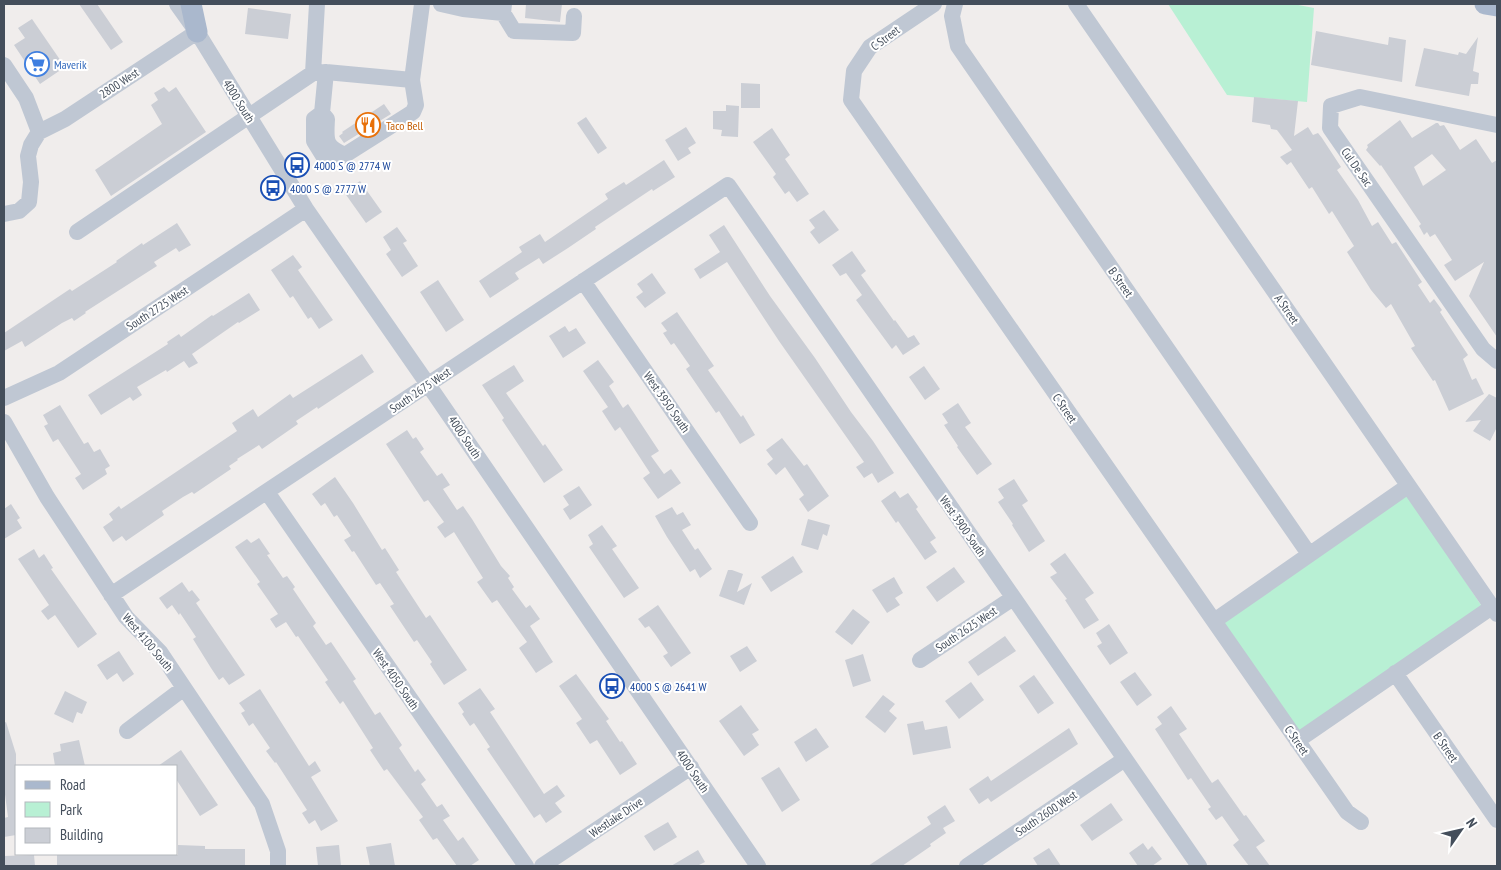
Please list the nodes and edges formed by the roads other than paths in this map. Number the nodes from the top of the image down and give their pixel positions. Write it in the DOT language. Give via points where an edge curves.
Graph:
graph roads {
  1 [pos="177,4"];
  2 [pos="190,4"];
  3 [pos="317,4"];
  4 [pos="422,4"];
  5 [pos="441,4"];
  6 [pos="934,4"];
  7 [pos="955,4"];
  8 [pos="1076,4"];
  9 [pos="1485,4"];
  10 [pos="463,6"];
  11 [pos="1497,6"];
  12 [pos="503,8"];
  13 [pos="574,16"];
  14 [pos="197,32"];
  15 [pos="4,65"];
  16 [pos="319,73"];
  17 [pos="412,80"];
  18 [pos="249,117"];
  19 [pos="1497,125"];
  20 [pos="40,132"];
  21 [pos="728,186"];
  22 [pos="306,209"];
  23 [pos="4,214"];
  24 [pos="77,232"];
  25 [pos="583,281"];
  26 [pos="1497,361"];
  27 [pos="428,384"];
  28 [pos="4,398"];
  29 [pos="4,422"];
  30 [pos="1408,486"];
  31 [pos="267,492"];
  32 [pos="750,522"];
  33 [pos="1309,554"];
  34 [pos="112,595"];
  35 [pos="1013,598"];
  36 [pos="1495,611"];
  37 [pos="1214,621"];
  38 [pos="920,660"];
  39 [pos="1395,673"];
  40 [pos="184,688"];
  41 [pos="127,731"];
  42 [pos="1297,741"];
  43 [pos="1125,759"];
  44 [pos="690,767"];
  45 [pos="1497,820"];
  46 [pos="1361,822"];
  47 [pos="975,864"];
  48 [pos="278,866"];
  49 [pos="526,866"];
  50 [pos="542,866"];
  51 [pos="758,866"];
  52 [pos="1199,866"];
  1 -- 14 [label="street, 4000 South"];
  2 -- 14 [label="main road"];
  3 -- 16 [label="street"];
  4 -- 17 [label="street"];
  5 -- 10 [label="street"];
  6 -- 37 [label="street, C Street" via="870,47 854,71 851,100"];
  7 -- 33 [label="street, B Street" via="952,16 958,46"];
  8 -- 30 [label="street, A Street"];
  9 -- 11 [label="main road"];
  10 -- 12 [label="street"];
  12 -- 13 [label="street" via="514,30 573,33"];
  14 -- 18 [label="street, 4000 South"];
  14 -- 20 [label="street, 2800 West"];
  15 -- 20 [label="street" via="26,98"];
  16 -- 17 [label="street"];
  16 -- 17 [label="street" via="322,113 314,119 314,141 328,162 345,155 412,112 416,105"];
  16 -- 18 [label="street"];
  18 -- 22 [label="street, 4000 South"];
  18 -- 24 [label="street"];
  19 -- 26 [label="street, Cul De Sac" via="1360,97 1331,106 1330,128 1483,350"];
  20 -- 23 [label="street" via="28,156 29,202 19,211"];
  21 -- 25 [label="street, South 2675 West"];
  21 -- 35 [label="street, West 3900 South"];
  22 -- 27 [label="street, 4000 South"];
  22 -- 28 [label="street, South 2725 West" via="59,373"];
  25 -- 27 [label="street, South 2675 West"];
  25 -- 32 [label="street, West 3950 South"];
  27 -- 31 [label="street, South 2675 West"];
  27 -- 44 [label="street, 4000 South"];
  29 -- 34 [label="street, West 4100 South" via="47,498"];
  30 -- 33 [label="street"];
  30 -- 36 [label="street, A Street"];
  31 -- 34 [label="street, South 2675 West"];
  31 -- 49 [label="street, West 4050 South"];
  33 -- 37 [label="street"];
  34 -- 40 [label="street, West 4100 South" via="126,617 160,652"];
  35 -- 38 [label="street, South 2625 West"];
  35 -- 43 [label="street, West 3900 South"];
  36 -- 39 [label="street"];
  37 -- 42 [label="street, C Street"];
  39 -- 42 [label="street"];
  39 -- 45 [label="street, B Street"];
  40 -- 41 [label="street"];
  40 -- 48 [label="street, West 4100 South" via="262,804 278,851"];
  42 -- 46 [label="street, C Street" via="1346,812"];
  43 -- 47 [label="street, South 2600 West"];
  43 -- 52 [label="street, West 3900 South"];
  44 -- 50 [label="street, Westlake Drive"];
  44 -- 51 [label="street, 4000 South"];
}
